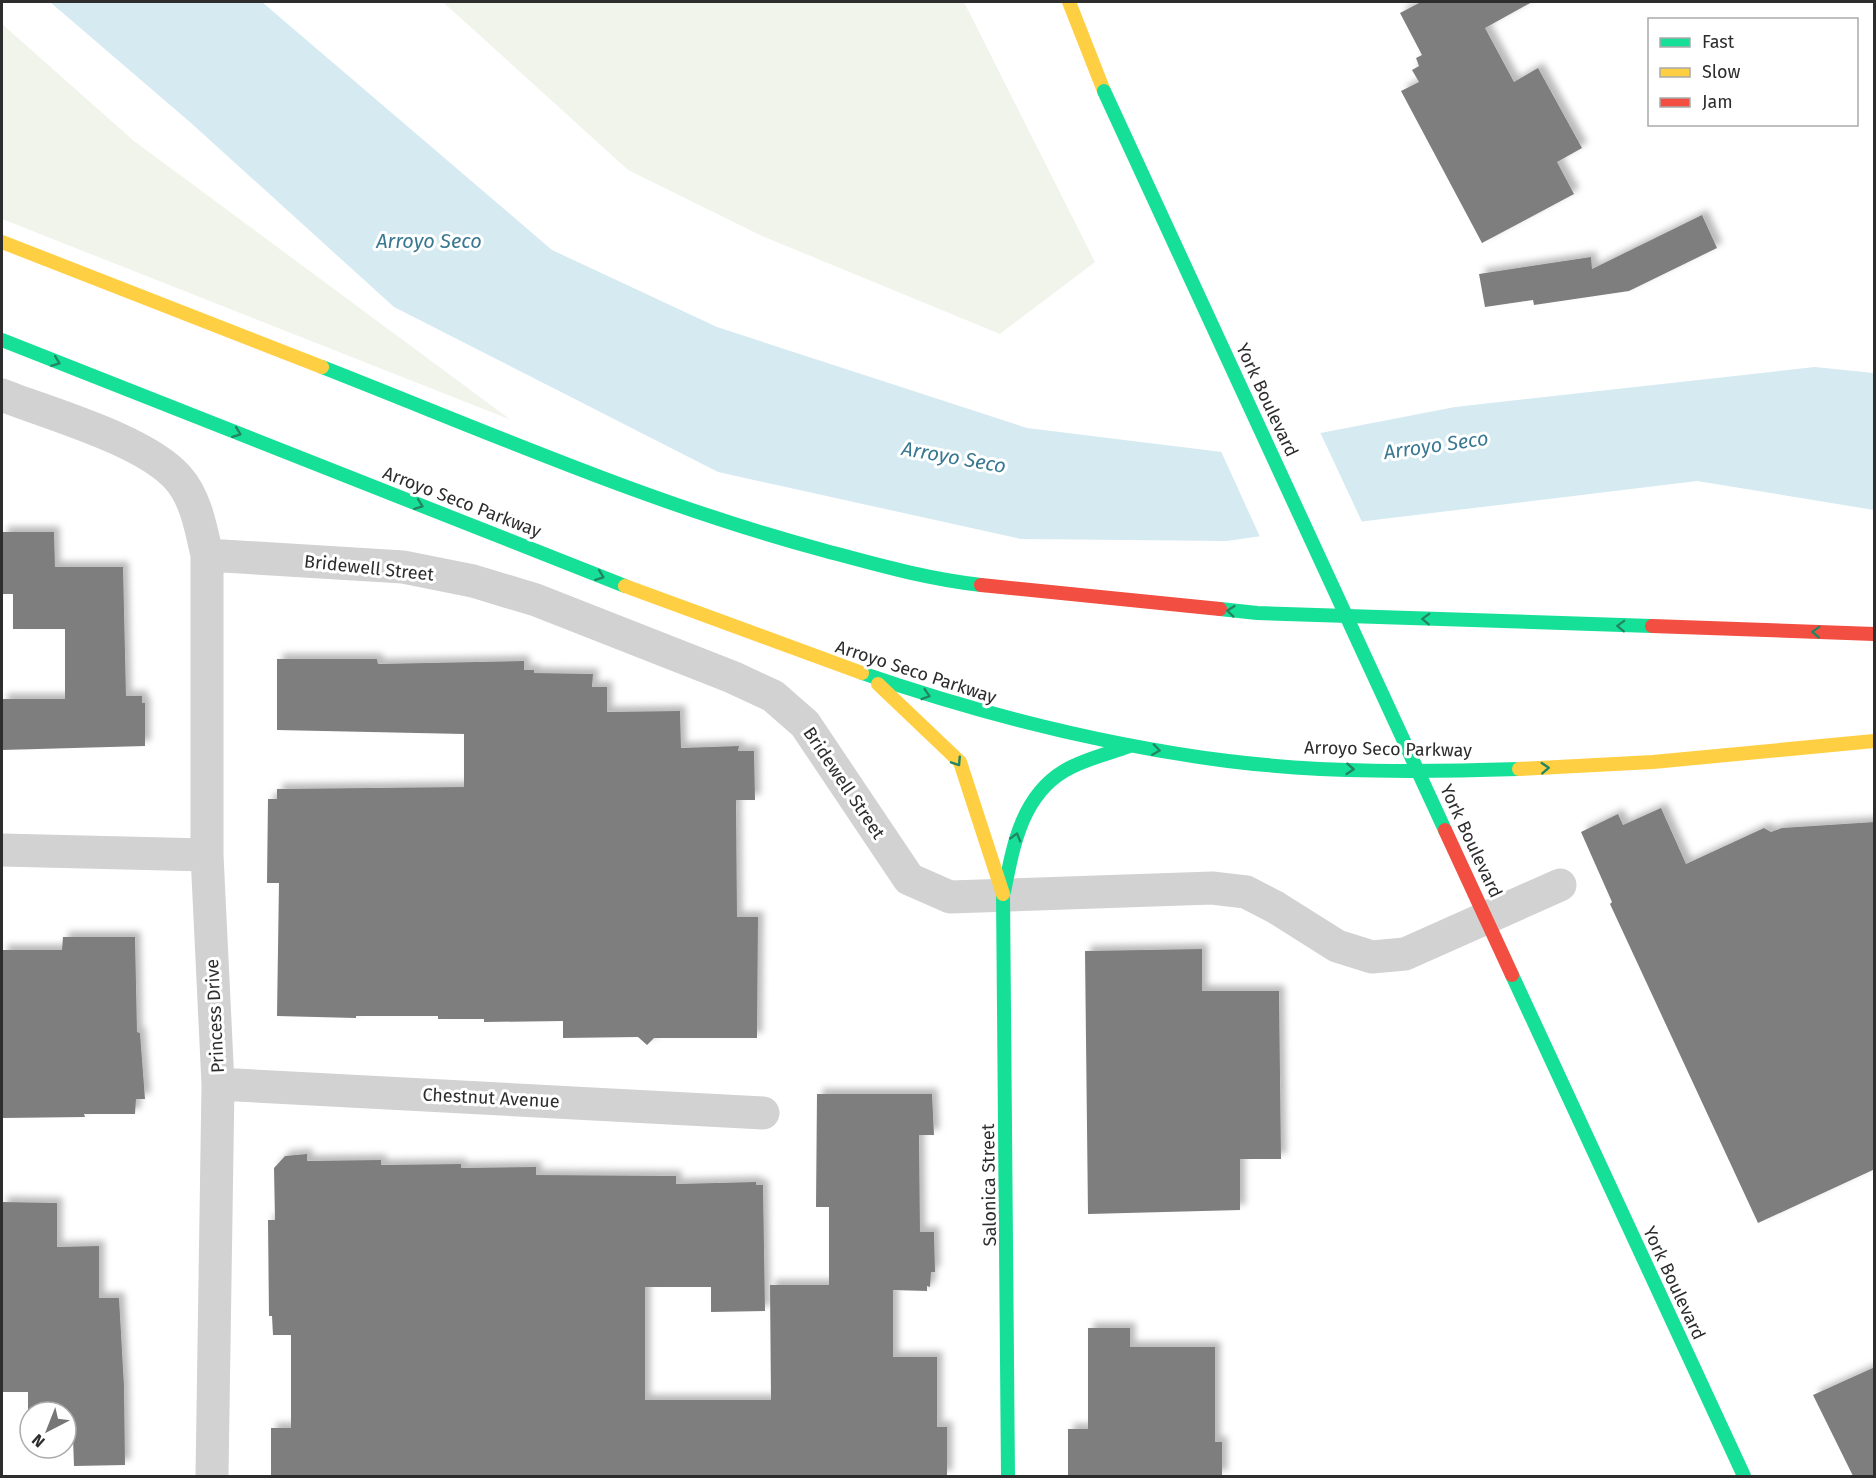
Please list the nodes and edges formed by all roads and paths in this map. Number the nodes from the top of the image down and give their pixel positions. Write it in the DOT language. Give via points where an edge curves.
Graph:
graph roads {
  1 [pos="1069,2"];
  2 [pos="2,242"];
  3 [pos="2,340"];
  4 [pos="2,395"];
  5 [pos="207,555"];
  6 [pos="1875,634"];
  7 [pos="870,677"];
  8 [pos="1875,741"];
  9 [pos="1130,746"];
  10 [pos="2,850"];
  11 [pos="207,855"];
  12 [pos="1560,885"];
  13 [pos="1003,894"];
  14 [pos="218,1084"];
  15 [pos="763,1113"];
  16 [pos="212,1476"];
  17 [pos="1008,1476"];
  18 [pos="1744,1476"];
  1 -- 18 [label="main road, York Boulevard, bridge" via="1104,90"];
  6 -- 2 [label="main road, one-way" via="1257,613 933,580 676,506"];
  3 -- 7 [label="main road, Arroyo Seco Parkway, one-way" via="705,617"];
  4 -- 5 [label="street" via="154,456 180,479 196,512"];
  5 -- 11 [label="street, Princess Drive"];
  5 -- 13 [label="street, Bridewell Street" via="403,567 473,581 547,604 732,677 773,696 805,724 909,879 950,897"];
  7 -- 9 [label="main road, Arroyo Seco Parkway, one-way" via="1008,720"];
  7 -- 13 [label="main road, one-way" via="960,762"];
  9 -- 8 [label="main road, Arroyo Seco Parkway, one-way" via="1231,761 1365,770 1497,770 1623,764"];
  13 -- 9 [label="main road, one-way" via="1016,833 1031,799 1064,772"];
  10 -- 11 [label="street"];
  11 -- 14 [label="street, Princess Drive"];
  12 -- 13 [label="street, Bridewell Street" via="1405,954 1372,957 1337,946 1246,892 1212,888"];
  13 -- 17 [label="main road, Salonica Street"];
  14 -- 15 [label="street, Chestnut Avenue"];
  14 -- 16 [label="street, Princess Drive"];
}
